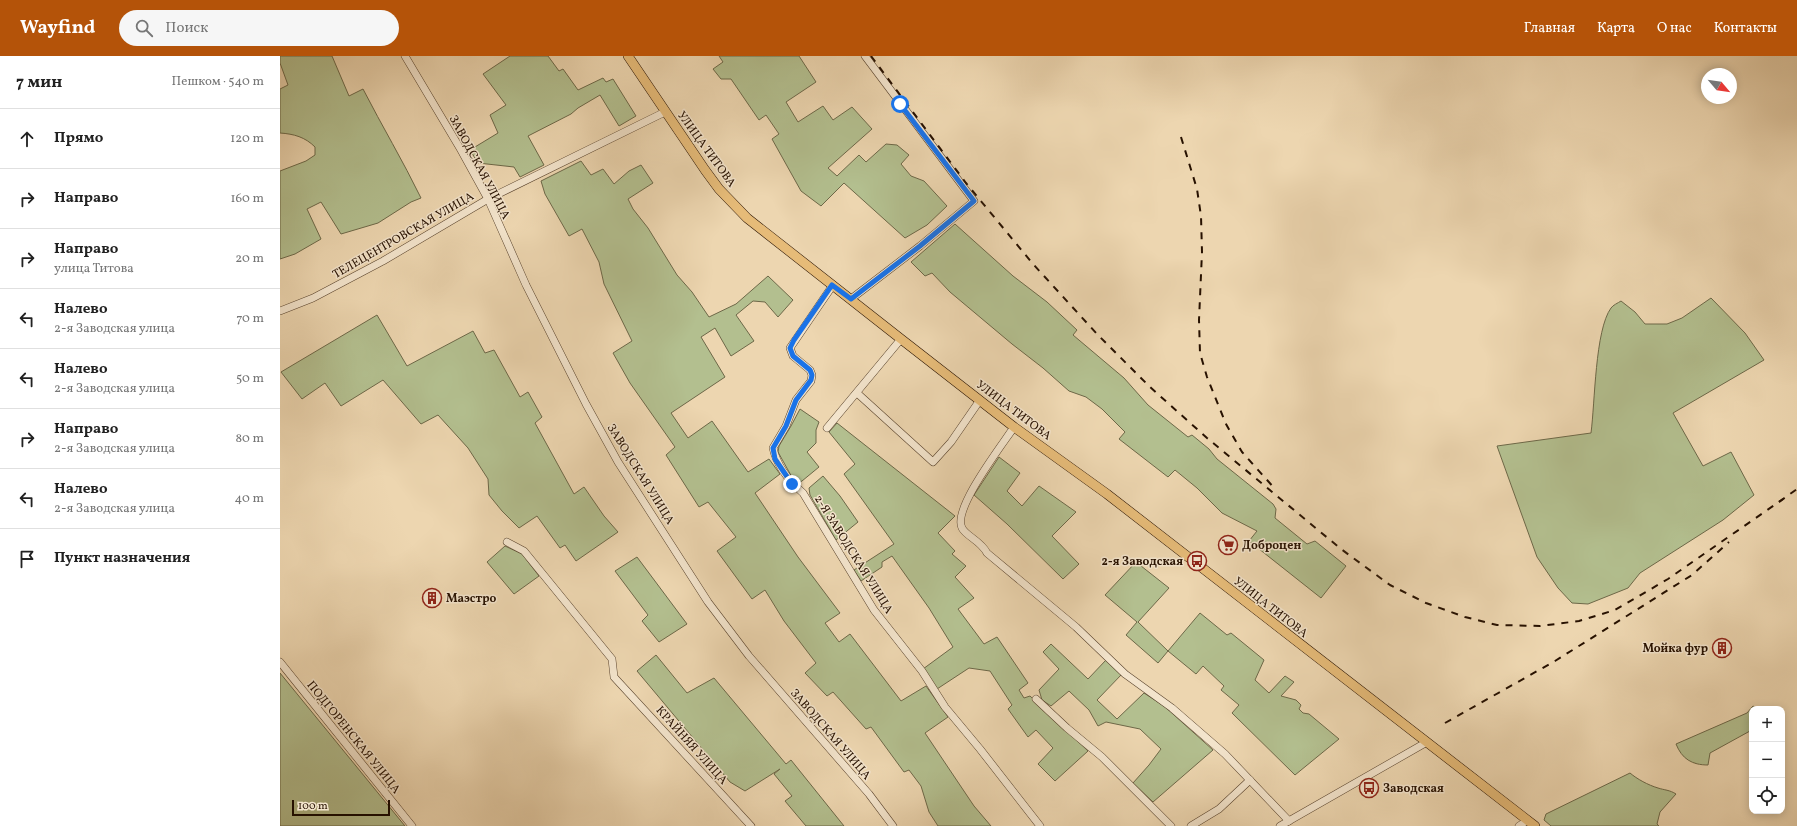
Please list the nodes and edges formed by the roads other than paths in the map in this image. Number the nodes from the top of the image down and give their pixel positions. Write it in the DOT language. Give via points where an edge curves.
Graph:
graph roads {
  1 [pos="405,56"];
  2 [pos="628,56"];
  3 [pos="865,56"];
  4 [pos="665,112"];
  5 [pos="488,199"];
  6 [pos="832,285"];
  7 [pos="851,299"];
  8 [pos="280,310"];
  9 [pos="901,339"];
  10 [pos="856,393"];
  11 [pos="980,400"];
  12 [pos="1014,427"];
  13 [pos="827,428"];
  14 [pos="507,542"];
  15 [pos="280,662"];
  16 [pos="1036,699"];
  17 [pos="1427,742"];
  18 [pos="1250,780"];
  19 [pos="1289,821"];
  20 [pos="1531,823"];
  21 [pos="412,826"];
  22 [pos="751,826"];
  23 [pos="893,826"];
  24 [pos="1040,826"];
  25 [pos="1171,826"];
  26 [pos="1191,826"];
  27 [pos="1280,826"];
  28 [pos="1519,826"];
  1 -- 5 [label="street, ЗАВОДСКАЯ УЛИЦА"];
  2 -- 4 [label="main road, УЛИЦА ТИТОВА"];
  3 -- 7 [label="street" via="974,201"];
  4 -- 5 [label="street, ТЕЛЕЦЕНТРОВСКАЯ УЛИЦА"];
  4 -- 6 [label="main road, УЛИЦА ТИТОВА" via="719,189 747,218"];
  5 -- 8 [label="street, ТЕЛЕЦЕНТРОВСКАЯ УЛИЦА" via="357,275 308,300"];
  5 -- 23 [label="street, ЗАВОДСКАЯ УЛИЦА" via="526,285 586,404 618,462 687,571 749,656"];
  6 -- 7 [label="main road, УЛИЦА ТИТОВА"];
  6 -- 24 [label="street, 2-Я ЗАВОДСКАЯ УЛИЦА" via="790,348 793,356 810,370 812,375 796,400 786,426 773,448 775,459 792,484 803,492 874,610 922,671 945,707"];
  7 -- 9 [label="main road, УЛИЦА ТИТОВА"];
  9 -- 10 [label="street"];
  9 -- 11 [label="main road, УЛИЦА ТИТОВА"];
  10 -- 11 [label="street" via="933,462 951,442"];
  10 -- 13 [label="street"];
  11 -- 12 [label="main road, УЛИЦА ТИТОВА"];
  12 -- 17 [label="main road, УЛИЦА ТИТОВА" via="1107,494"];
  12 -- 18 [label="street" via="962,509 962,528 983,545 987,553 1076,627 1125,674 1172,708 1225,754"];
  14 -- 22 [label="street, КРАЙНЯЯ УЛИЦА" via="524,551 612,659 616,678"];
  15 -- 21 [label="street, ПОДГОРЕНСКАЯ УЛИЦА"];
  16 -- 25 [label="street" via="1102,757"];
  17 -- 19 [label="street"];
  17 -- 20 [label="main road, УЛИЦА ТИТОВА"];
  18 -- 19 [label="street"];
  18 -- 26 [label="street" via="1219,809"];
  19 -- 27 [label="street"];
  20 -- 28 [label="street"];
}
